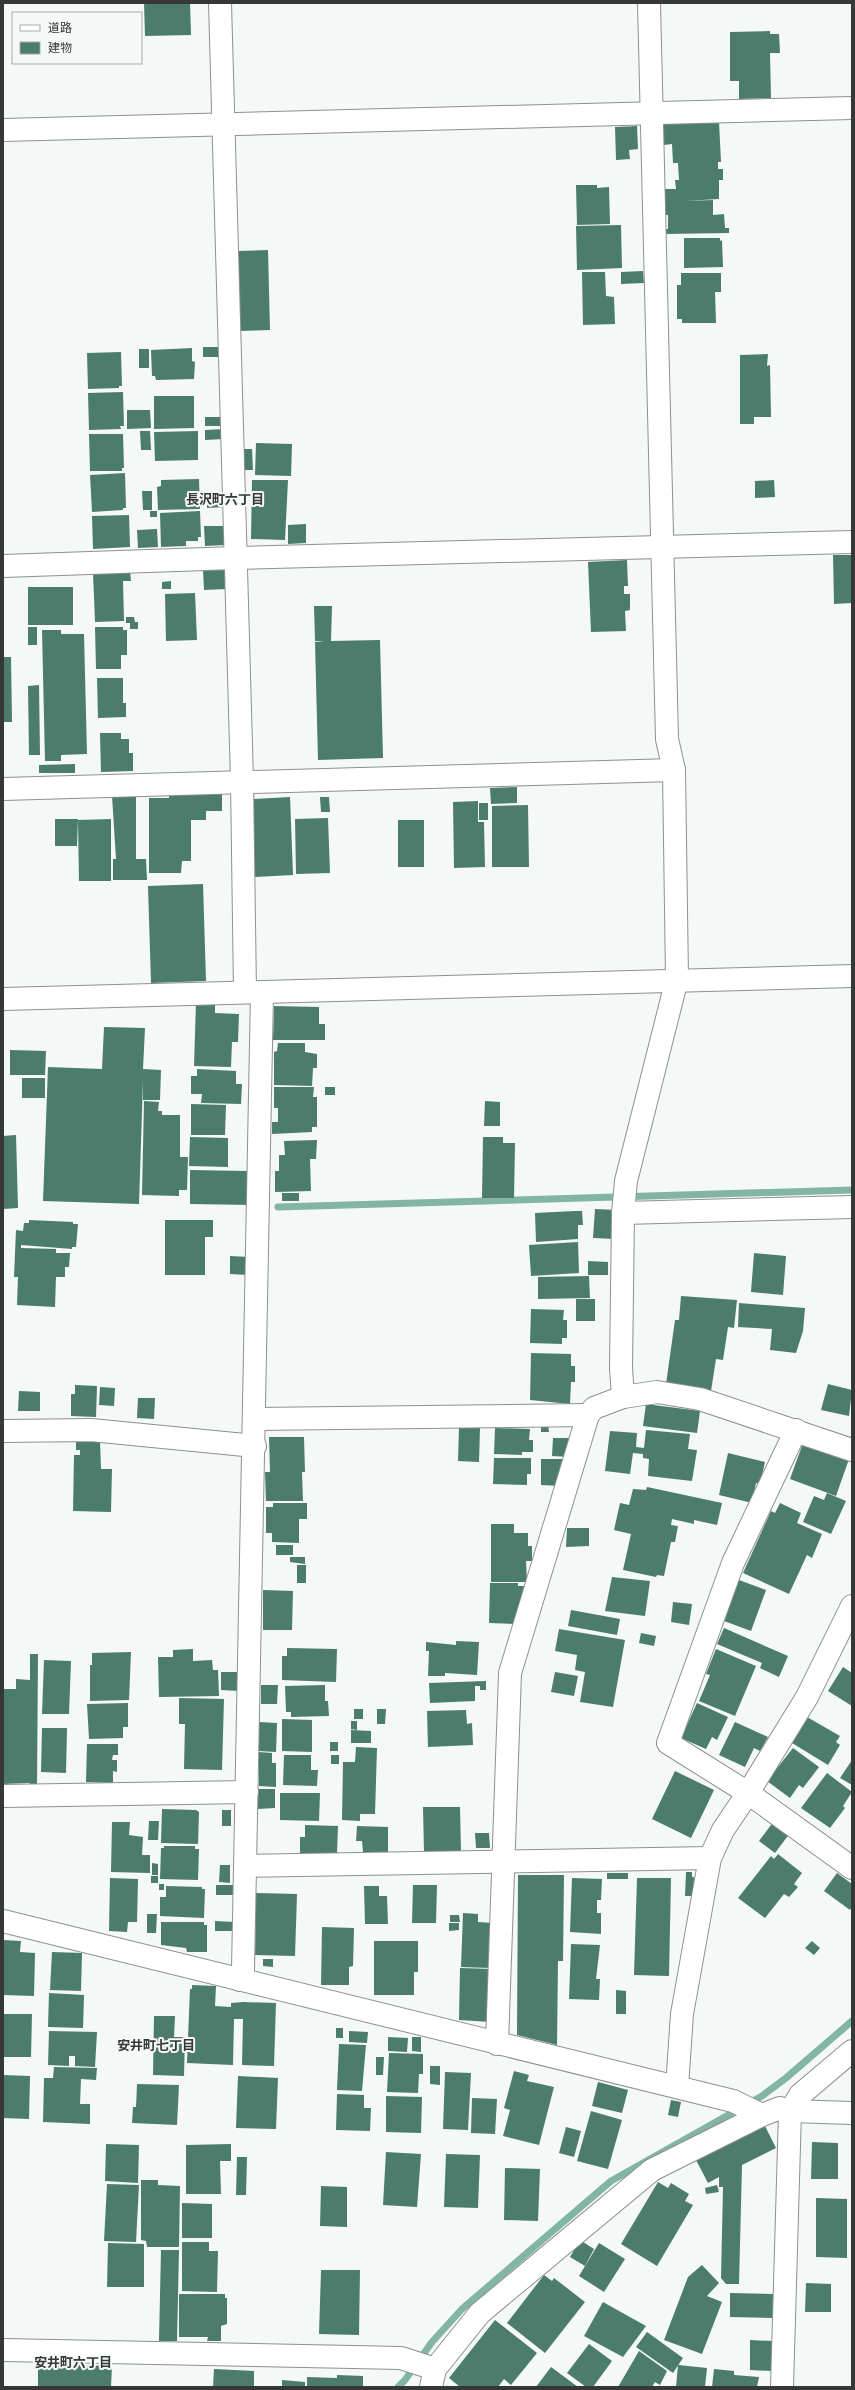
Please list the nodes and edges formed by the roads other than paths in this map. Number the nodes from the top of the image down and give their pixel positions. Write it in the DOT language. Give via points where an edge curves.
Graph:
graph roads {
  1 [pos="220,3"];
  2 [pos="649,3"];
  3 [pos="852,108"];
  4 [pos="652,113"];
  5 [pos="222,124"];
  6 [pos="3,130"];
  7 [pos="852,542"];
  8 [pos="663,546"];
  9 [pos="235,558"];
  10 [pos="3,566"];
  11 [pos="674,770"];
  12 [pos="242,781"];
  13 [pos="3,789"];
  14 [pos="852,976"];
  15 [pos="677,979"];
  16 [pos="254,992"];
  17 [pos="3,999"];
  18 [pos="852,1207"];
  19 [pos="623,1213"];
  20 [pos="622,1397"];
  21 [pos="588,1415"];
  22 [pos="255,1419"];
  23 [pos="796,1430"];
  24 [pos="3,1431"];
  25 [pos="255,1446"];
  26 [pos="852,1450"];
  27 [pos="852,1606"];
  28 [pos="247,1792"];
  29 [pos="748,1793"];
  30 [pos="3,1796"];
  31 [pos="710,1858"];
  32 [pos="503,1861"];
  33 [pos="246,1866"];
  34 [pos="852,1868"];
  35 [pos="3,1921"];
  36 [pos="240,1980"];
  37 [pos="497,2044"];
  38 [pos="852,2051"];
  39 [pos="677,2088"];
  40 [pos="790,2111"];
  41 [pos="758,2113"];
  42 [pos="852,2113"];
  43 [pos="3,2350"];
  44 [pos="426,2370"];
  45 [pos="782,2387"];
  1 -- 5 [label="street"];
  2 -- 4 [label="street"];
  3 -- 4 [label="street"];
  4 -- 5 [label="street"];
  4 -- 8 [label="street"];
  5 -- 6 [label="street"];
  5 -- 9 [label="street"];
  7 -- 8 [label="street"];
  8 -- 9 [label="street"];
  8 -- 11 [label="street" via="667,739"];
  9 -- 10 [label="street"];
  9 -- 12 [label="street"];
  11 -- 12 [label="street"];
  11 -- 15 [label="street"];
  12 -- 13 [label="street"];
  12 -- 16 [label="street"];
  14 -- 15 [label="street"];
  15 -- 16 [label="street"];
  15 -- 19 [label="street" via="626,1181"];
  16 -- 17 [label="street"];
  16 -- 22 [label="street"];
  18 -- 19 [label="street"];
  19 -- 20 [label="street"];
  20 -- 21 [label="street" via="594,1408"];
  20 -- 23 [label="street" via="657,1392 700,1399"];
  21 -- 22 [label="street"];
  21 -- 32 [label="street" via="510,1673"];
  22 -- 25 [label="street"];
  23 -- 26 [label="street"];
  23 -- 29 [label="street" via="733,1563 668,1743"];
  24 -- 25 [label="street" via="91,1430"];
  25 -- 28 [label="street"];
  27 -- 29 [label="street" via="807,1697"];
  28 -- 30 [label="street"];
  28 -- 33 [label="street"];
  29 -- 31 [label="street" via="723,1830"];
  29 -- 34 [label="street"];
  31 -- 32 [label="street"];
  31 -- 39 [label="street" via="682,2014"];
  32 -- 33 [label="street"];
  32 -- 37 [label="street"];
  33 -- 36 [label="street" via="243,1970"];
  35 -- 36 [label="street"];
  36 -- 37 [label="street"];
  37 -- 39 [label="street"];
  38 -- 40 [label="street" via="800,2095"];
  39 -- 41 [label="street" via="733,2101"];
  40 -- 41 [label="street" via="780,2108"];
  40 -- 42 [label="street"];
  40 -- 45 [label="street"];
  41 -- 44 [label="street" via="652,2170 480,2313"];
  43 -- 44 [label="street"];
}
